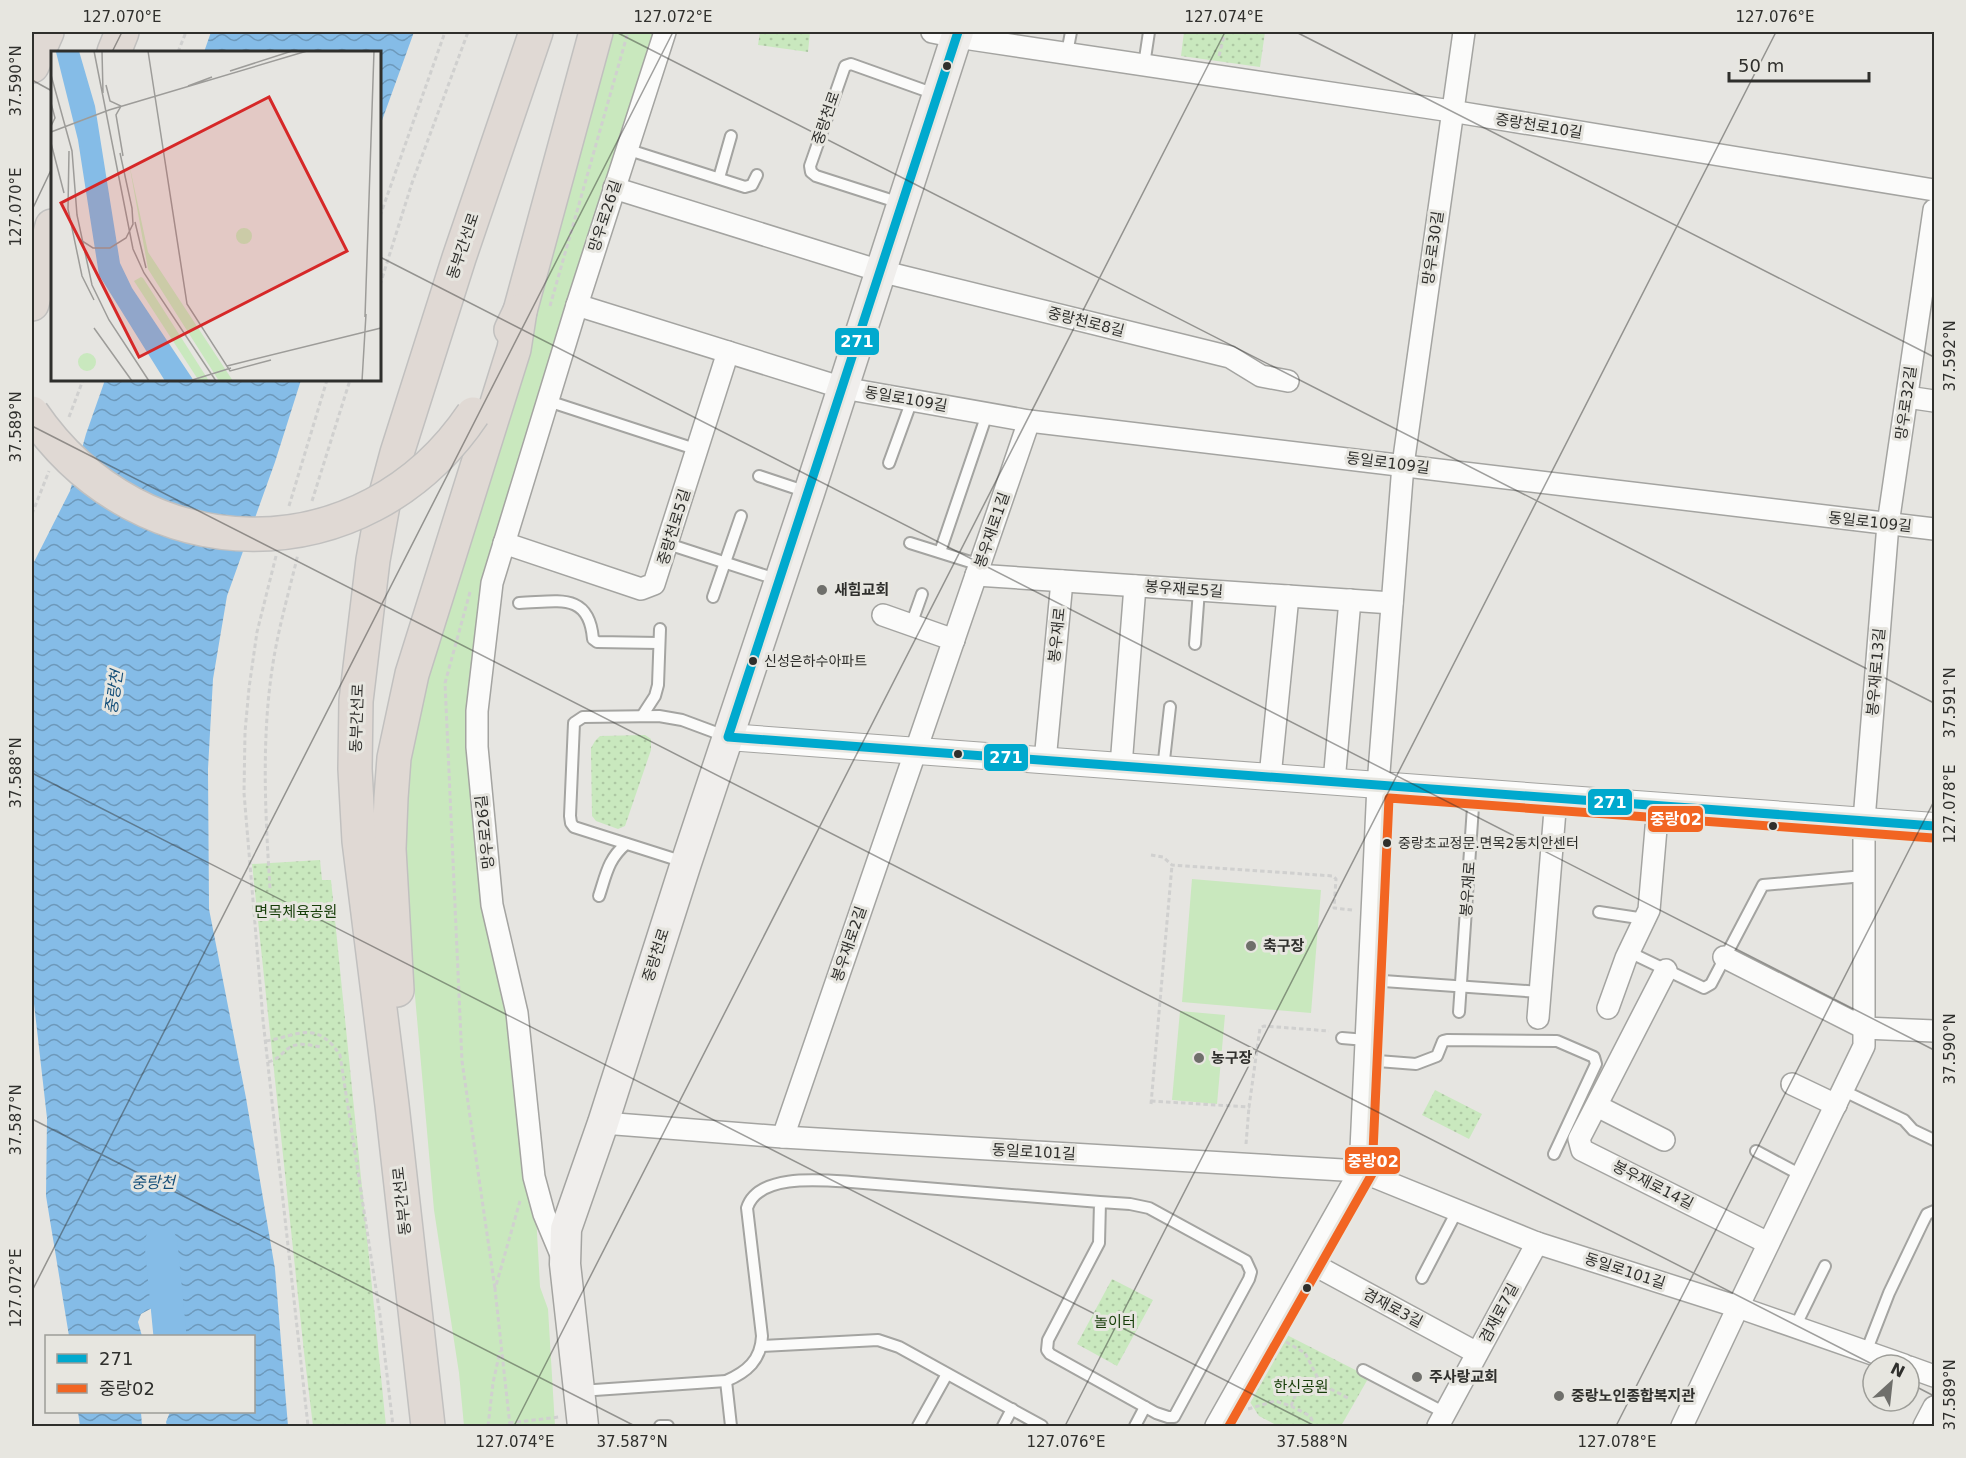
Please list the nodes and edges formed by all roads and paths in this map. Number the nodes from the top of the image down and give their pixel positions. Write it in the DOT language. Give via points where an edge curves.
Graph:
graph roads {
  1 [pos="35,32"];
  2 [pos="47,32"];
  3 [pos="122,32"];
  4 [pos="186,32"];
  5 [pos="446,32"];
  6 [pos="468,32"];
  7 [pos="536,32"];
  8 [pos="596,32"];
  9 [pos="665,32"];
  10 [pos="1071,32"];
  11 [pos="1149,32"];
  12 [pos="1225,32"];
  13 [pos="1464,32"];
  14 [pos="949,33"];
  15 [pos="114,51"];
  16 [pos="178,51"];
  17 [pos="32,52"];
  18 [pos="1067,53"];
  19 [pos="1144,64"];
  20 [pos="32,66"];
  21 [pos="1215,76"];
  22 [pos="938,95"];
  23 [pos="1451,111"];
  24 [pos="731,136"];
  25 [pos="627,149"];
  26 [pos="757,175"];
  27 [pos="719,178"];
  28 [pos="614,188"];
  29 [pos="1935,190"];
  30 [pos="903,204"];
  31 [pos="1935,210"];
  32 [pos="381,213"];
  33 [pos="51,230"];
  34 [pos="880,272"];
  35 [pos="381,282"];
  36 [pos="32,304"];
  37 [pos="577,305"];
  38 [pos="520,311"];
  39 [pos="728,352"];
  40 [pos="327,381"];
  41 [pos="350,381"];
  42 [pos="1288,381"];
  43 [pos="843,388"];
  44 [pos="1907,397"];
  45 [pos="912,400"];
  46 [pos="548,401"];
  47 [pos="1935,401"];
  48 [pos="32,413"];
  49 [pos="987,414"];
  50 [pos="1029,421"];
  51 [pos="698,450"];
  52 [pos="889,463"];
  53 [pos="1403,465"];
  54 [pos="759,476"];
  55 [pos="809,493"];
  56 [pos="312,501"];
  57 [pos="286,513"];
  58 [pos="741,516"];
  59 [pos="1888,524"];
  60 [pos="1935,529"];
  61 [pos="504,543"];
  62 [pos="910,543"];
  63 [pos="668,544"];
  64 [pos="299,549"];
  65 [pos="277,551"];
  66 [pos="940,552"];
  67 [pos="725,563"];
  68 [pos="978,570"];
  69 [pos="780,580"];
  70 [pos="1062,581"];
  71 [pos="1135,586"];
  72 [pos="1199,590"];
  73 [pos="922,594"];
  74 [pos="1288,596"];
  75 [pos="713,597"];
  76 [pos="1350,600"];
  77 [pos="519,603"];
  78 [pos="1392,603"];
  79 [pos="883,615"];
  80 [pos="911,625"];
  81 [pos="660,629"];
  82 [pos="954,640"];
  83 [pos="659,643"];
  84 [pos="1195,644"];
  85 [pos="1170,707"];
  86 [pos="642,716"];
  87 [pos="728,737"];
  88 [pos="916,751"];
  89 [pos="1045,761"];
  90 [pos="1121,766"];
  91 [pos="1163,769"];
  92 [pos="1270,777"];
  93 [pos="1334,782"];
  94 [pos="1377,785"];
  95 [pos="1474,792"];
  96 [pos="1556,798"];
  97 [pos="1658,805"];
  98 [pos="1864,820"];
  99 [pos="1935,826"];
  100 [pos="626,844"];
  101 [pos="1151,855"];
  102 [pos="686,863"];
  103 [pos="1172,865"];
  104 [pos="1864,876"];
  105 [pos="270,888"];
  106 [pos="599,896"];
  107 [pos="1372,911"];
  108 [pos="1599,912"];
  109 [pos="1645,919"];
  110 [pos="1629,952"];
  111 [pos="1724,957"];
  112 [pos="1666,970"];
  113 [pos="1369,980"];
  114 [pos="1461,986"];
  115 [pos="1540,992"];
  116 [pos="1608,1008"];
  117 [pos="1459,1012"];
  118 [pos="1539,1018"];
  119 [pos="1864,1028"];
  120 [pos="1935,1031"];
  121 [pos="1338,1035"];
  122 [pos="266,1041"];
  123 [pos="321,1047"];
  124 [pos="1366,1050"];
  125 [pos="268,1062"];
  126 [pos="1792,1084"];
  127 [pos="1840,1098"];
  128 [pos="392,1105"];
  129 [pos="1597,1106"];
  130 [pos="1249,1107"];
  131 [pos="603,1123"];
  132 [pos="783,1137"];
  133 [pos="1664,1140"];
  134 [pos="1935,1140"];
  135 [pos="1756,1152"];
  136 [pos="1554,1154"];
  137 [pos="1245,1164"];
  138 [pos="1360,1171"];
  139 [pos="1801,1174"];
  140 [pos="534,1177"];
  141 [pos="1100,1202"];
  142 [pos="1935,1210"];
  143 [pos="1457,1211"];
  144 [pos="1537,1243"];
  145 [pos="1768,1243"];
  146 [pos="1309,1262"];
  147 [pos="565,1264"];
  148 [pos="1825,1266"];
  149 [pos="1422,1278"];
  150 [pos="1738,1307"];
  151 [pos="1795,1327"];
  152 [pos="1269,1333"];
  153 [pos="501,1346"];
  154 [pos="761,1346"];
  155 [pos="1866,1352"];
  156 [pos="1477,1353"];
  157 [pos="1869,1353"];
  158 [pos="1363,1370"];
  159 [pos="947,1374"];
  160 [pos="1317,1378"];
  161 [pos="726,1381"];
  162 [pos="1348,1398"];
  163 [pos="1291,1406"];
  164 [pos="1145,1407"];
  165 [pos="1935,1407"];
  166 [pos="1012,1409"];
  167 [pos="581,1411"];
  168 [pos="1441,1420"];
  169 [pos="509,1424"];
  170 [pos="1222,1424"];
  171 [pos="308,1426"];
  172 [pos="393,1426"];
  173 [pos="428,1426"];
  174 [pos="488,1426"];
  175 [pos="660,1426"];
  176 [pos="668,1426"];
  177 [pos="731,1426"];
  178 [pos="918,1426"];
  179 [pos="1003,1426"];
  180 [pos="1042,1426"];
  181 [pos="1135,1426"];
  182 [pos="1310,1426"];
  183 [pos="1682,1426"];
  184 [pos="1924,1426"];
  1 -- 17 [label="highway"];
  2 -- 20 [label="highway"];
  3 -- 15 [label="highway"];
  4 -- 16 [label="path"];
  5 -- 32 [label="path"];
  6 -- 35 [label="path" via="412,183"];
  7 -- 128 [label="highway, 동부간선로" via="397,453 383,505 364,624 356,701 359,841"];
  8 -- 38 [label="highway"];
  9 -- 25 [label="street, 망우로26길"];
  10 -- 18 [label="lane"];
  11 -- 19 [label="lane"];
  12 -- 21 [label="path"];
  13 -- 23 [label="street, 망우로30길"];
  14 -- 18 [label="street, 중랑천로10길"];
  14 -- 22 [label="main road, 중랑천로"];
  18 -- 19 [label="street, 중랑천로10길"];
  19 -- 21 [label="street, 중랑천로10길"];
  21 -- 23 [label="street, 중랑천로10길"];
  22 -- 30 [label="main road, 중랑천로"];
  22 -- 30 [label="lane, 중랑천로" via="851,64 845,66 810,166 816,176"];
  23 -- 29 [label="street, 중랑천로10길"];
  23 -- 53 [label="street, 망우로30길"];
  24 -- 27 [label="lane"];
  25 -- 27 [label="lane"];
  25 -- 28 [label="street, 망우로26길"];
  26 -- 27 [label="lane" via="750,187"];
  28 -- 34 [label="street"];
  28 -- 37 [label="street, 망우로26길"];
  30 -- 34 [label="main road, 중랑천로"];
  31 -- 44 [label="street, 망우로32길"];
  33 -- 36 [label="highway"];
  34 -- 42 [label="street, 중랑천로8길" via="1230,357 1261,376"];
  34 -- 43 [label="main road, 중랑천로"];
  37 -- 39 [label="street"];
  37 -- 46 [label="street, 망우로26길"];
  38 -- 48 [label="highway, bridge" via="473,414 454,439 406,486 359,513 332,523 279,533 229,533 196,528 145,510 95,480 70,459"];
  38 -- 128 [label="highway" via="514,349 412,674 394,758 389,849 398,982"];
  39 -- 43 [label="street"];
  39 -- 51 [label="street, 중랑천로5길"];
  40 -- 57 [label="path"];
  41 -- 56 [label="path"];
  43 -- 45 [label="street, 동일로109길"];
  43 -- 55 [label="main road, 중랑천로"];
  44 -- 47 [label="street"];
  44 -- 59 [label="street, 망우로32길"];
  45 -- 49 [label="street, 동일로109길"];
  45 -- 52 [label="lane"];
  46 -- 51 [label="lane"];
  46 -- 61 [label="street, 망우로26길"];
  49 -- 50 [label="street, 동일로109길"];
  49 -- 66 [label="lane"];
  50 -- 53 [label="street, 동일로109길"];
  50 -- 68 [label="street, 봉우재로1길"];
  51 -- 63 [label="street, 중랑천로5길"];
  53 -- 59 [label="street, 동일로109길"];
  53 -- 78 [label="street"];
  54 -- 55 [label="lane"];
  55 -- 69 [label="main road, 중랑천로"];
  58 -- 67 [label="lane"];
  59 -- 60 [label="street, 동일로109길"];
  59 -- 98 [label="street, 봉우재로13길"];
  61 -- 63 [label="street, 중랑천로5길" via="641,589 654,584"];
  61 -- 140 [label="street, 망우로26길" via="489,599 477,747 492,905 517,1013"];
  62 -- 66 [label="lane"];
  63 -- 67 [label="lane"];
  64 -- 105 [label="path" via="269,690 265,779"];
  65 -- 122 [label="path" via="257,632 245,732 246,833"];
  66 -- 68 [label="lane"];
  67 -- 69 [label="lane"];
  67 -- 75 [label="lane"];
  68 -- 70 [label="street, 봉우재로5길"];
  68 -- 82 [label="street, 봉우재로1길"];
  69 -- 87 [label="main road, 중랑천로"];
  70 -- 71 [label="street, 봉우재로5길"];
  70 -- 89 [label="street, 봉우재로"];
  71 -- 72 [label="street, 봉우재로5길"];
  71 -- 90 [label="street"];
  72 -- 74 [label="street, 봉우재로5길"];
  72 -- 84 [label="lane"];
  73 -- 80 [label="lane"];
  74 -- 76 [label="street, 봉우재로5길"];
  74 -- 92 [label="street"];
  76 -- 78 [label="street, 봉우재로5길"];
  76 -- 93 [label="street"];
  77 -- 83 [label="lane" via="574,603 584,610 597,642"];
  78 -- 94 [label="street"];
  79 -- 80 [label="street"];
  80 -- 82 [label="street"];
  81 -- 83 [label="lane"];
  82 -- 88 [label="street, 봉우재로1길"];
  83 -- 86 [label="lane" via="658,685"];
  85 -- 91 [label="lane"];
  86 -- 87 [label="lane" via="682,720"];
  86 -- 100 [label="lane" via="583,717 573,728 571,823 579,830"];
  87 -- 88 [label="street"];
  87 -- 102 [label="main road, 중랑천로"];
  88 -- 89 [label="street"];
  88 -- 132 [label="street, 봉우재로2길"];
  89 -- 90 [label="street"];
  90 -- 91 [label="street"];
  91 -- 92 [label="street"];
  92 -- 93 [label="street"];
  93 -- 94 [label="street"];
  94 -- 95 [label="street"];
  94 -- 107 [label="street"];
  95 -- 96 [label="street"];
  95 -- 114 [label="lane, 봉우재로"];
  96 -- 97 [label="street"];
  96 -- 115 [label="street"];
  97 -- 98 [label="street"];
  97 -- 109 [label="street"];
  98 -- 99 [label="street"];
  98 -- 104 [label="street"];
  100 -- 102 [label="lane"];
  100 -- 106 [label="lane" via="610,862"];
  101 -- 103 [label="path" via="1163,857"];
  102 -- 131 [label="main road, 중랑천로"];
  103 -- 107 [label="path" via="1333,876 1335,908"];
  103 -- 130 [label="path" via="1151,1102"];
  104 -- 111 [label="lane" via="1763,885"];
  104 -- 119 [label="street"];
  107 -- 113 [label="street"];
  108 -- 109 [label="lane"];
  109 -- 110 [label="street"];
  110 -- 112 [label="lane"];
  110 -- 116 [label="street"];
  111 -- 112 [label="lane" via="1711,984 1704,988"];
  111 -- 119 [label="street"];
  112 -- 129 [label="street, 봉우재로14길"];
  113 -- 114 [label="lane"];
  113 -- 124 [label="street"];
  114 -- 115 [label="lane"];
  114 -- 117 [label="lane, 봉우재로"];
  115 -- 118 [label="street"];
  119 -- 120 [label="street"];
  119 -- 127 [label="street" via="1864,1046"];
  121 -- 124 [label="lane"];
  121 -- 130 [label="path" via="1264,1026 1259,1031"];
  122 -- 125 [label="path"];
  122 -- 172 [label="path" via="303,1031 314,1032 330,1041 340,1055"];
  123 -- 125 [label="path" via="295,1045 279,1059"];
  124 -- 136 [label="lane" via="1416,1064 1437,1056 1447,1040 1557,1041 1594,1057 1596,1064"];
  124 -- 138 [label="street"];
  125 -- 171 [label="path"];
  126 -- 127 [label="street"];
  127 -- 134 [label="lane" via="1904,1120"];
  127 -- 139 [label="street"];
  128 -- 173 [label="highway, 동부간선로"];
  129 -- 133 [label="street"];
  129 -- 145 [label="street, 봉우재로14길" via="1579,1139 1582,1150"];
  130 -- 137 [label="path"];
  131 -- 132 [label="street, 동일로101길"];
  131 -- 147 [label="main road, 중랑천로" via="566,1229"];
  132 -- 137 [label="street, 동일로101길"];
  135 -- 139 [label="lane"];
  137 -- 138 [label="street, 동일로101길"];
  138 -- 143 [label="street, 동일로101길"];
  138 -- 146 [label="street"];
  139 -- 145 [label="street"];
  140 -- 147 [label="street, 망우로26길"];
  140 -- 153 [label="path" via="525,1184 495,1289"];
  141 -- 154 [label="lane" via="828,1180 783,1182 768,1187 754,1196 747,1208 762,1324"];
  141 -- 164 [label="lane" via="1100,1243 1048,1340 1047,1350"];
  141 -- 164 [label="lane" via="1149,1208 1246,1261 1251,1272 1174,1417 1161,1416"];
  142 -- 155 [label="lane" via="1927,1214 1922,1224"];
  143 -- 144 [label="street, 동일로101길"];
  143 -- 149 [label="lane"];
  144 -- 150 [label="street, 동일로101길"];
  144 -- 156 [label="street, 겸재로7길"];
  145 -- 150 [label="street"];
  146 -- 152 [label="street"];
  146 -- 156 [label="street, 겸재로3길"];
  147 -- 167 [label="main road, 중랑천로"];
  148 -- 151 [label="lane"];
  150 -- 151 [label="street, 동일로101길"];
  150 -- 183 [label="street"];
  151 -- 155 [label="street, 동일로101길"];
  152 -- 160 [label="path" via="1305,1353"];
  152 -- 170 [label="street"];
  153 -- 169 [label="path"];
  153 -- 174 [label="path"];
  154 -- 159 [label="lane" via="878,1340 899,1347"];
  154 -- 161 [label="lane" via="746,1371"];
  155 -- 157 [label="street, 동일로101길"];
  156 -- 168 [label="street, 겸재로7길"];
  158 -- 168 [label="lane, 겸재로7길"];
  159 -- 166 [label="lane"];
  159 -- 178 [label="lane"];
  160 -- 162 [label="path"];
  160 -- 163 [label="path" via="1311,1390 1296,1394"];
  161 -- 167 [label="lane"];
  161 -- 177 [label="lane"];
  163 -- 170 [label="path" via="1269,1401"];
  163 -- 182 [label="path" via="1310,1416"];
  164 -- 181 [label="lane"];
  165 -- 184 [label="street"];
  166 -- 179 [label="lane"];
  166 -- 180 [label="lane"];
  167 -- 169 [label="path"];
  175 -- 176 [label="lane"];
}
